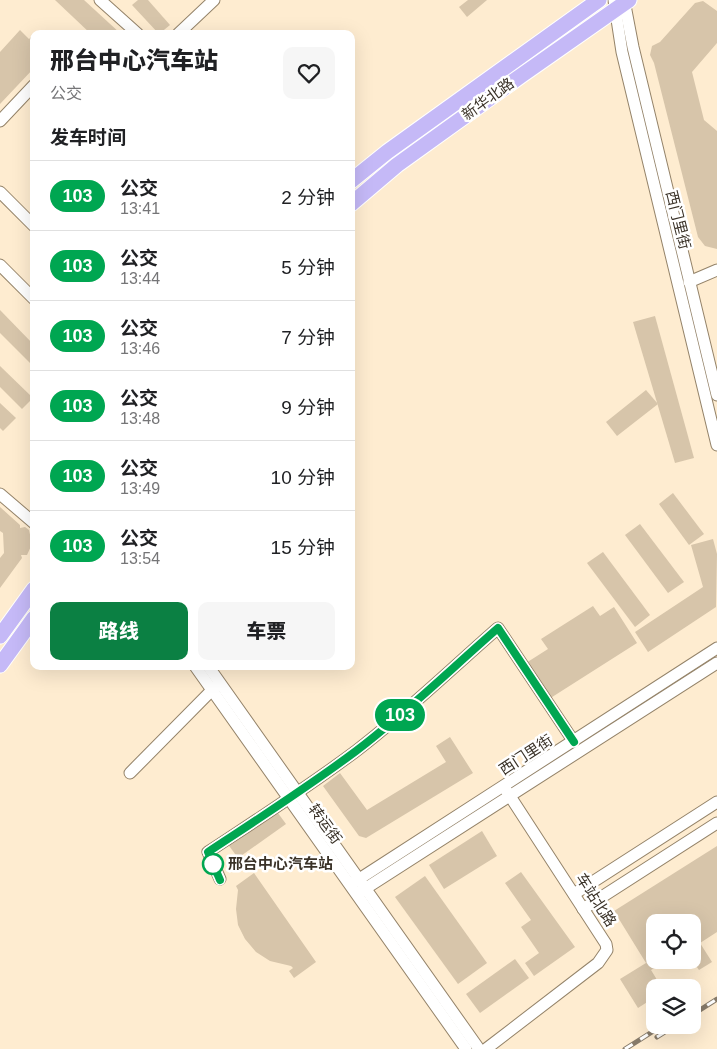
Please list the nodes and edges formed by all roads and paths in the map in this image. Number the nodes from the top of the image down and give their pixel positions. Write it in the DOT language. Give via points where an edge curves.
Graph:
graph roads {
  1 [pos="100,0"];
  2 [pos="214,0"];
  3 [pos="600,0"];
  4 [pos="622,2"];
  5 [pos="134,30"];
  6 [pos="182,30"];
  7 [pos="30,90"];
  8 [pos="0,121"];
  9 [pos="355,178"];
  10 [pos="0,192"];
  11 [pos="355,201"];
  12 [pos="30,222"];
  13 [pos="0,265"];
  14 [pos="717,270"];
  15 [pos="689,282"];
  16 [pos="30,295"];
  17 [pos="717,395"];
  18 [pos="717,445"];
  19 [pos="0,494"];
  20 [pos="30,520"];
  21 [pos="30,595"];
  22 [pos="30,624"];
  23 [pos="0,636"];
  24 [pos="717,648"];
  25 [pos="717,663"];
  26 [pos="0,665"];
  27 [pos="198,670"];
  28 [pos="210,670"];
  29 [pos="216,687"];
  30 [pos="574,742"];
  31 [pos="130,773"];
  32 [pos="504,786"];
  33 [pos="293,796"];
  34 [pos="510,796"];
  35 [pos="717,802"];
  36 [pos="717,823"];
  37 [pos="220,880"];
  38 [pos="358,887"];
  39 [pos="574,894"];
  40 [pos="583,909"];
  41 [pos="466,1049"];
  42 [pos="479,1049"];
  43 [pos="486,1049"];
  1 -- 5 [label="street"];
  2 -- 6 [label="street"];
  3 -- 9 [label="main road, 新华北路" via="394,146"];
  4 -- 11 [label="main road, 新华北路" via="397,165"];
  4 -- 15 [label="street"];
  4 -- 18 [label="street, 西门里街" via="622,52"];
  7 -- 8 [label="street"];
  10 -- 12 [label="street"];
  13 -- 16 [label="street"];
  14 -- 15 [label="street"];
  15 -- 17 [label="street"];
  19 -- 20 [label="street"];
  21 -- 23 [label="main road"];
  22 -- 26 [label="main road"];
  24 -- 30 [label="street, 西门里街"];
  25 -- 34 [label="street"];
  27 -- 29 [label="street, 转运街"];
  28 -- 29 [label="street, 转运街"];
  29 -- 31 [label="street"];
  29 -- 33 [label="street, 转运街"];
  30 -- 32 [label="street, 西门里街"];
  30 -- 33 [label="street" via="498,628 389,724"];
  32 -- 34 [label="street, 车站北路"];
  32 -- 38 [label="street, 西门里街"];
  33 -- 37 [label="street" via="208,852"];
  33 -- 38 [label="street, 转运街"];
  34 -- 38 [label="street"];
  34 -- 39 [label="street, 车站北路"];
  35 -- 39 [label="street"];
  36 -- 40 [label="street"];
  38 -- 41 [label="street, 转运街"];
  38 -- 42 [label="street, 转运街"];
  39 -- 40 [label="street, 车站北路"];
  40 -- 43 [label="street, 车站北路" via="606,944 604,957"];
}
